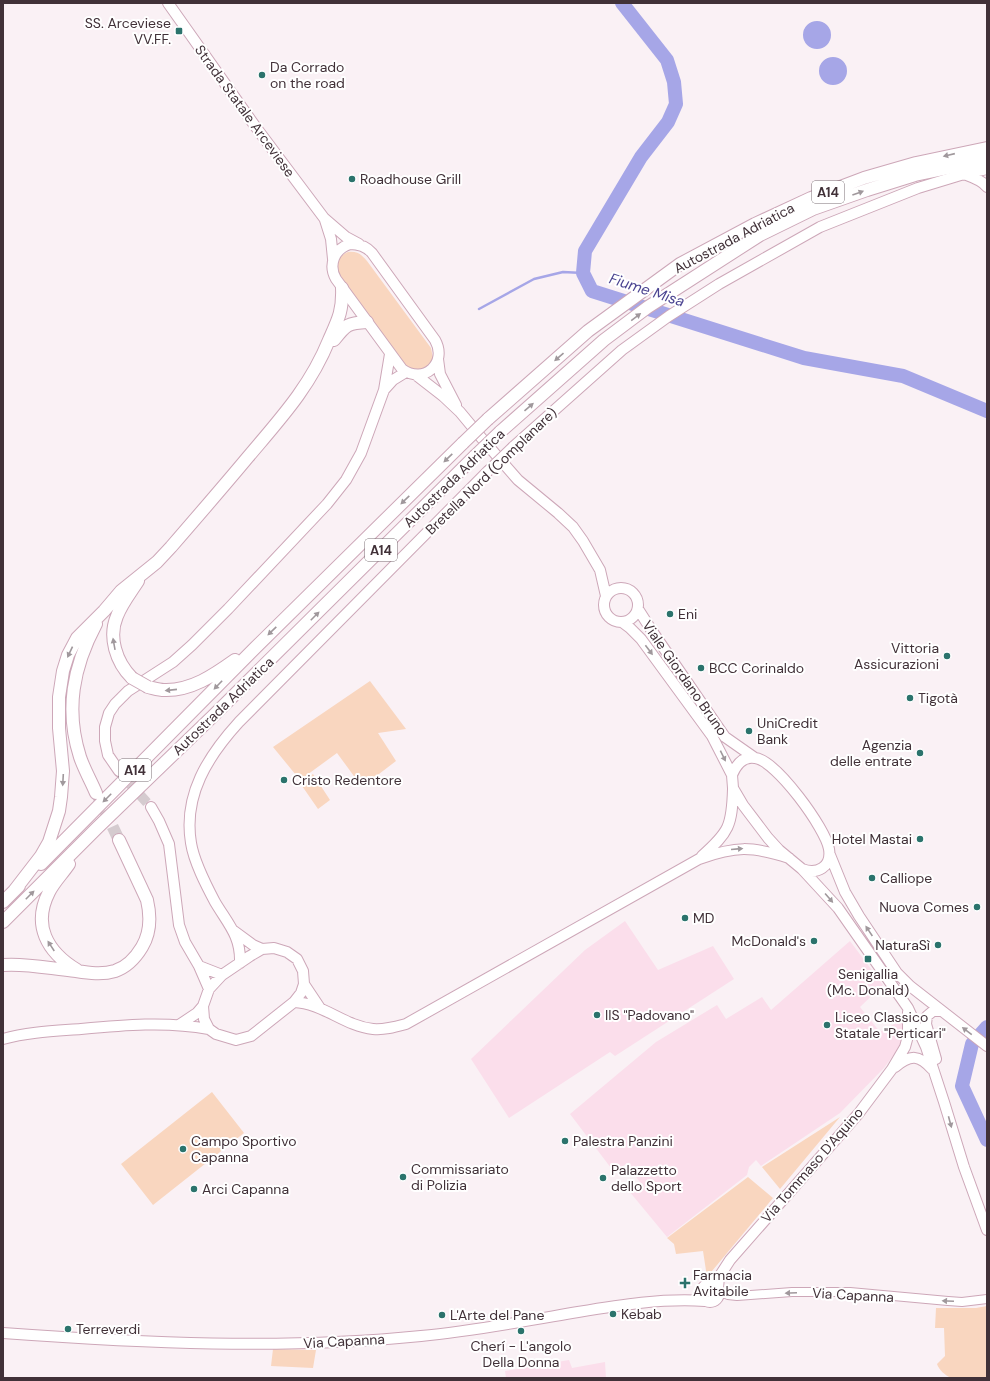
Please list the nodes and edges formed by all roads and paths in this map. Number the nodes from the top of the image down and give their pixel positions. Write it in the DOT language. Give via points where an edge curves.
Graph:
graph roads {
  1 [pos="168,3"];
  2 [pos="987,148"];
  3 [pos="987,160"];
  4 [pos="987,169"];
  5 [pos="964,174"];
  6 [pos="987,184"];
  7 [pos="324,218"];
  8 [pos="360,245"];
  9 [pos="333,260"];
  10 [pos="342,288"];
  11 [pos="367,322"];
  12 [pos="324,352"];
  13 [pos="390,354"];
  14 [pos="438,358"];
  15 [pos="411,374"];
  16 [pos="384,390"];
  17 [pos="460,412"];
  18 [pos="600,570"];
  19 [pos="144,572"];
  20 [pos="621,588"];
  21 [pos="606,596"];
  22 [pos="638,609"];
  23 [pos="104,611"];
  24 [pos="622,622"];
  25 [pos="255,648"];
  26 [pos="755,758"];
  27 [pos="119,771"];
  28 [pos="732,774"];
  29 [pos="733,788"];
  30 [pos="96,793"];
  31 [pos="150,807"];
  32 [pos="97,828"];
  33 [pos="119,840"];
  34 [pos="830,855"];
  35 [pos="789,858"];
  36 [pos="699,859"];
  37 [pos="802,869"];
  38 [pos="14,891"];
  39 [pos="3,902"];
  40 [pos="3,922"];
  41 [pos="234,931"];
  42 [pos="262,949"];
  43 [pos="240,963"];
  44 [pos="3,965"];
  45 [pos="199,966"];
  46 [pos="79,972"];
  47 [pos="222,975"];
  48 [pos="304,984"];
  49 [pos="209,989"];
  50 [pos="294,1002"];
  51 [pos="203,1006"];
  52 [pos="320,1008"];
  53 [pos="908,1008"];
  54 [pos="944,1013"];
  55 [pos="179,1024"];
  56 [pos="209,1029"];
  57 [pos="3,1039"];
  58 [pos="987,1046"];
  59 [pos="892,1069"];
  60 [pos="934,1071"];
  61 [pos="944,1102"];
  62 [pos="987,1230"];
  63 [pos="730,1260"];
  64 [pos="704,1288"];
  65 [pos="718,1290"];
  66 [pos="987,1299"];
  67 [pos="683,1300"];
  68 [pos="705,1301"];
  69 [pos="3,1333"];
  1 -- 7 [label="main road, Strada Statale Arceviese"];
  2 -- 25 [label="highway, Autostrada Adriatica / A14, one-way, bridge" via="916,163 864,178 811,198 680,264 588,331 488,419"];
  32 -- 3 [label="highway, Autostrada Adriatica / A14, one-way, bridge" via="475,456 604,340 760,235 813,210 915,175"];
  4 -- 5 [label="main road, Bretella Nord (Complanare)"];
  5 -- 6 [label="main road"];
  5 -- 41 [label="main road, Bretella Nord (Complanare), bridge" via="918,188 820,227 718,284 622,350 488,471 239,722 221,742 205,766 196,789 190,817 191,843 201,875"];
  7 -- 8 [label="main road, Strada Statale Arceviese"];
  7 -- 9 [label="main road, Strada Statale Arceviese" via="331,239"];
  8 -- 9 [label="main road" via="350,244 341,248"];
  8 -- 14 [label="main road, Strada Statale Arceviese" via="372,253 435,340 439,349"];
  9 -- 10 [label="main road, Strada Statale Arceviese" via="334,275"];
  10 -- 11 [label="main road, Strada Statale Arceviese"];
  10 -- 12 [label="highway" via="342,308"];
  11 -- 12 [label="highway" via="353,323 344,328"];
  11 -- 13 [label="main road, Strada Statale Arceviese"];
  12 -- 19 [label="highway" via="314,373 293,404 171,547"];
  13 -- 15 [label="main road, Strada Statale Arceviese" via="399,366"];
  13 -- 16 [label="main road"];
  14 -- 15 [label="main road" via="430,371"];
  14 -- 17 [label="main road, Strada Statale Arceviese" via="440,374"];
  15 -- 16 [label="main road" via="393,380"];
  15 -- 17 [label="main road, Strada Statale Arceviese" via="443,396"];
  16 -- 27 [label="main road" via="361,453 346,480 327,504 192,645 173,662 128,691 115,704 109,713 104,741 108,755"];
  17 -- 18 [label="main road" via="518,480 573,528"];
  18 -- 20 [label="main road"];
  18 -- 21 [label="main road"];
  19 -- 23 [label="highway" via="121,591"];
  25 -- 19 [label="highway, one-way, bridge" via="200,682 181,689 163,691 148,687 132,678 116,653 114,626 116,616"];
  20 -- 21 [label="main road"];
  20 -- 22 [label="main road" via="630,590 635,595"];
  21 -- 24 [label="main road" via="604,606 607,615 614,621"];
  22 -- 24 [label="main road" via="632,618"];
  22 -- 26 [label="main road, Viale Giordano Bruno" via="720,730"];
  23 -- 30 [label="highway" via="80,659 73,695 72,719 76,743"];
  23 -- 38 [label="highway, one-way" via="77,638 68,655 58,697 63,771 59,811 49,842"];
  24 -- 28 [label="main road, Viale Giordano Bruno, one-way" via="641,639 679,689 712,736"];
  25 -- 38 [label="highway, Autostrada Adriatica / A14, one-way"];
  26 -- 28 [label="main road" via="740,762"];
  26 -- 34 [label="main road, Viale Giordano Bruno" via="770,766 801,799 823,834"];
  28 -- 29 [label="main road, Viale Giordano Bruno"];
  29 -- 35 [label="main road, Viale Giordano Bruno" via="768,838"];
  29 -- 36 [label="main road" via="732,815 726,831"];
  31 -- 45 [label="main road" via="169,844 179,925 184,942"];
  40 -- 32 [label="highway, Autostrada Adriatica / A14, one-way"];
  46 -- 32 [label="highway, one-way" via="64,962 50,947 43,928 42,915 50,890"];
  33 -- 46 [label="highway" via="147,900 149,931 139,952 124,966 103,973"];
  34 -- 37 [label="main road" via="828,862 820,870"];
  54 -- 34 [label="main road, Viale Giordano Bruno, one-way" via="898,973 859,916"];
  36 -- 35 [label="main road, one-way" via="718,852 743,848"];
  35 -- 37 [label="main road, Viale Giordano Bruno"];
  36 -- 52 [label="main road" via="406,1024 373,1029 344,1020"];
  37 -- 53 [label="main road, Viale Giordano Bruno, one-way" via="838,908"];
  38 -- 39 [label="highway, Autostrada Adriatica / A14"];
  41 -- 42 [label="main road, Bretella Nord (Complanare)"];
  41 -- 43 [label="main road, Bretella Nord (Complanare)" via="239,943"];
  42 -- 43 [label="main road"];
  42 -- 48 [label="main road" via="274,948 287,952 297,959 303,971"];
  43 -- 47 [label="main road"];
  44 -- 46 [label="highway" via="28,965"];
  45 -- 47 [label="main road"];
  45 -- 49 [label="main road"];
  47 -- 49 [label="main road"];
  48 -- 50 [label="main road"];
  48 -- 52 [label="main road"];
  49 -- 51 [label="main road"];
  50 -- 52 [label="main road"];
  50 -- 56 [label="main road" via="251,1036 236,1040"];
  51 -- 55 [label="main road"];
  51 -- 56 [label="main road" via="204,1018"];
  53 -- 59 [label="main road, Via Tommaso D'Aquino" via="908,1036 905,1047"];
  53 -- 60 [label="main road, Viale Giordano Bruno"];
  58 -- 54 [label="main road, one-way"];
  54 -- 61 [label="main road, Viale Giordano Bruno" via="933,1011 927,1016 926,1024"];
  55 -- 56 [label="main road"];
  55 -- 57 [label="main road" via="46,1031"];
  59 -- 60 [label="main road, Via Tommaso D'Aquino" via="904,1060 915,1058 924,1060"];
  59 -- 63 [label="main road, Via Tommaso D'Aquino" via="859,1113"];
  60 -- 61 [label="main road, Viale Giordano Bruno"];
  61 -- 62 [label="main road, Viale Giordano Bruno, one-way"];
  63 -- 64 [label="main road, Via Tommaso D'Aquino"];
  63 -- 65 [label="main road, Via Tommaso D'Aquino" via="719,1277"];
  64 -- 65 [label="main road, Via Capanna" via="714,1285"];
  64 -- 67 [label="main road, Via Capanna"];
  64 -- 68 [label="main road" via="702,1296"];
  66 -- 65 [label="street, Via Capanna, one-way" via="962,1302 850,1292 792,1292 737,1296"];
  65 -- 68 [label="main road" via="719,1297 715,1301"];
  67 -- 68 [label="main road, Via Capanna"];
  67 -- 69 [label="main road, Via Capanna" via="609,1307 459,1332 338,1342 106,1341"];
}
